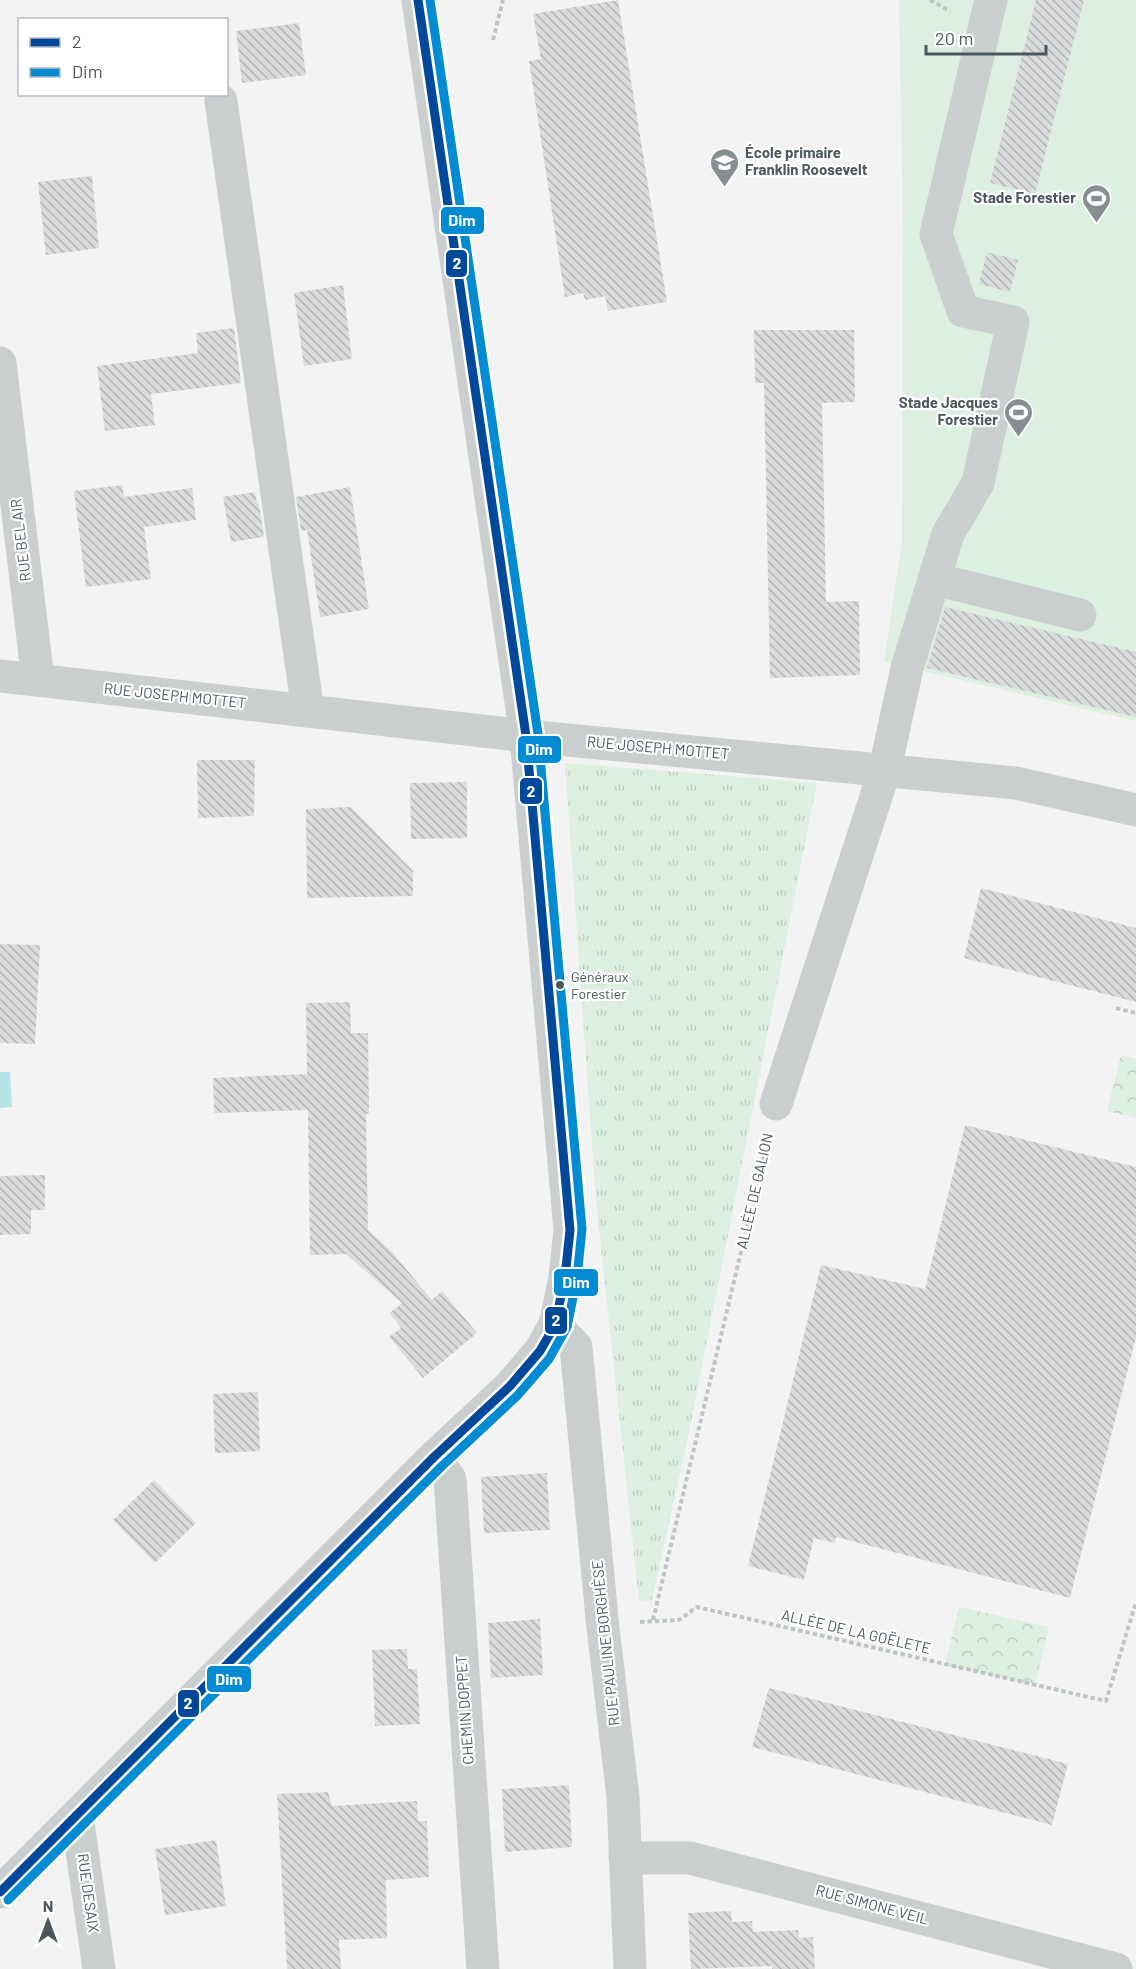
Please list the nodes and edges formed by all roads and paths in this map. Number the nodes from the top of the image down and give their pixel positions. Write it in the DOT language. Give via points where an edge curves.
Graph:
graph roads {
  1 [pos="418,0"];
  2 [pos="502,0"];
  3 [pos="991,0"];
  4 [pos="493,40"];
  5 [pos="221,101"];
  6 [pos="0,363"];
  7 [pos="934,579"];
  8 [pos="1080,615"];
  9 [pos="0,676"];
  10 [pos="38,680"];
  11 [pos="308,711"];
  12 [pos="526,736"];
  13 [pos="885,769"];
  14 [pos="1136,810"];
  15 [pos="1116,1008"];
  16 [pos="1136,1013"];
  17 [pos="776,1104"];
  18 [pos="555,1325"];
  19 [pos="434,1457"];
  20 [pos="1136,1602"];
  21 [pos="653,1620"];
  22 [pos="603,1628"];
  23 [pos="77,1816"];
  24 [pos="625,1858"];
  25 [pos="0,1892"];
  26 [pos="99,1969"];
  27 [pos="483,1969"];
  28 [pos="630,1969"];
  29 [pos="1116,1969"];
  1 -- 12 [label="street"];
  2 -- 4 [label="path"];
  3 -- 7 [label="street" via="936,234 963,310 1013,322 978,483 948,534"];
  5 -- 11 [label="street"];
  6 -- 10 [label="street, RUE BEL AIR"];
  7 -- 8 [label="street"];
  7 -- 13 [label="street" via="907,668"];
  9 -- 10 [label="street, RUE JOSEPH MOTTET"];
  10 -- 11 [label="street, RUE JOSEPH MOTTET"];
  11 -- 12 [label="street, RUE JOSEPH MOTTET"];
  12 -- 13 [label="street, RUE JOSEPH MOTTET"];
  12 -- 18 [label="street" via="570,1230"];
  13 -- 14 [label="street, RUE JOSEPH MOTTET" via="1016,783"];
  13 -- 17 [label="street"];
  15 -- 16 [label="path"];
  17 -- 21 [label="path, ALLÉE DE GALION"];
  18 -- 19 [label="street" via="540,1351 510,1386"];
  18 -- 22 [label="street, RUE PAULINE BORGHÈSE" via="576,1347"];
  19 -- 23 [label="street"];
  19 -- 27 [label="street, CHEMIN DOPPET" via="450,1479"];
  20 -- 21 [label="path, ALLÉE DE LA GOËLETE" via="1106,1701 697,1608 679,1620"];
  21 -- 22 [label="path, ALLÉE DE LA GOËLETE"];
  22 -- 24 [label="street, RUE PAULINE BORGHÈSE" via="623,1797"];
  23 -- 25 [label="street"];
  23 -- 26 [label="street, RUE DESAIX"];
  24 -- 28 [label="street, RUE PAULINE BORGHÈSE"];
  24 -- 29 [label="street, RUE SIMONE VEIL" via="690,1858"];
}
